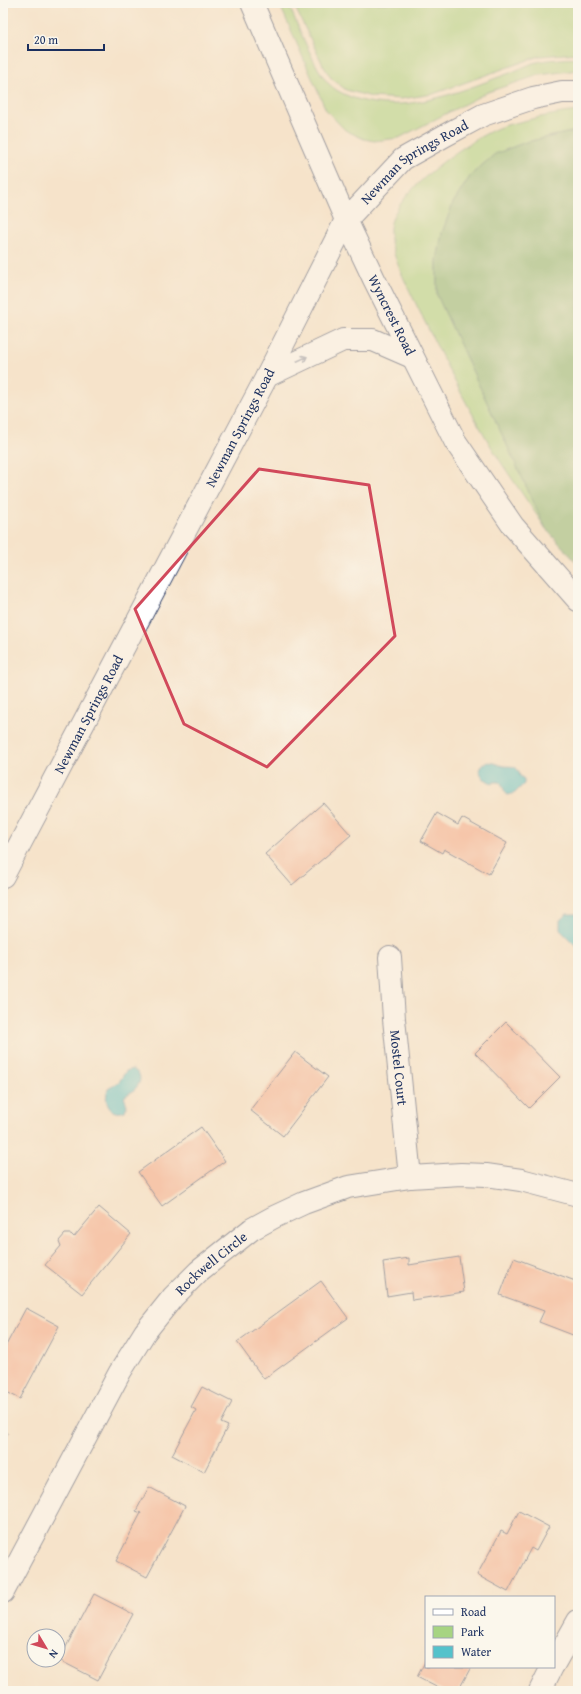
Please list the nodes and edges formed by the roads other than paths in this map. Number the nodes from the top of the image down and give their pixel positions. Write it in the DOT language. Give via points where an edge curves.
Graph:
graph roads {
  1 [pos="252,3"];
  2 [pos="578,92"];
  3 [pos="346,220"];
  4 [pos="412,357"];
  5 [pos="267,376"];
  6 [pos="578,600"];
  7 [pos="3,876"];
  8 [pos="390,957"];
  9 [pos="410,1177"];
  10 [pos="578,1195"];
  11 [pos="3,1592"];
  12 [pos="578,1621"];
  13 [pos="555,1662"];
  14 [pos="552,1668"];
  15 [pos="540,1691"];
  1 -- 3 [label="street, Wyncrest Road"];
  2 -- 3 [label="street, Newman Springs Road" via="562,92 533,98 482,115 403,160"];
  3 -- 4 [label="street, Wyncrest Road"];
  3 -- 5 [label="street, Newman Springs Road"];
  5 -- 4 [label="street, one-way" via="343,340 373,340"];
  4 -- 6 [label="street, Wyncrest Road" via="455,441 514,526"];
  5 -- 7 [label="street, Newman Springs Road"];
  8 -- 9 [label="street, Mostel Court"];
  9 -- 10 [label="street, Rockwell Circle" via="486,1175 521,1180"];
  9 -- 11 [label="street, Rockwell Circle" via="348,1187 274,1217 234,1242 173,1296 145,1332 120,1372"];
  12 -- 13 [label="street"];
  14 -- 15 [label="street"];
}
